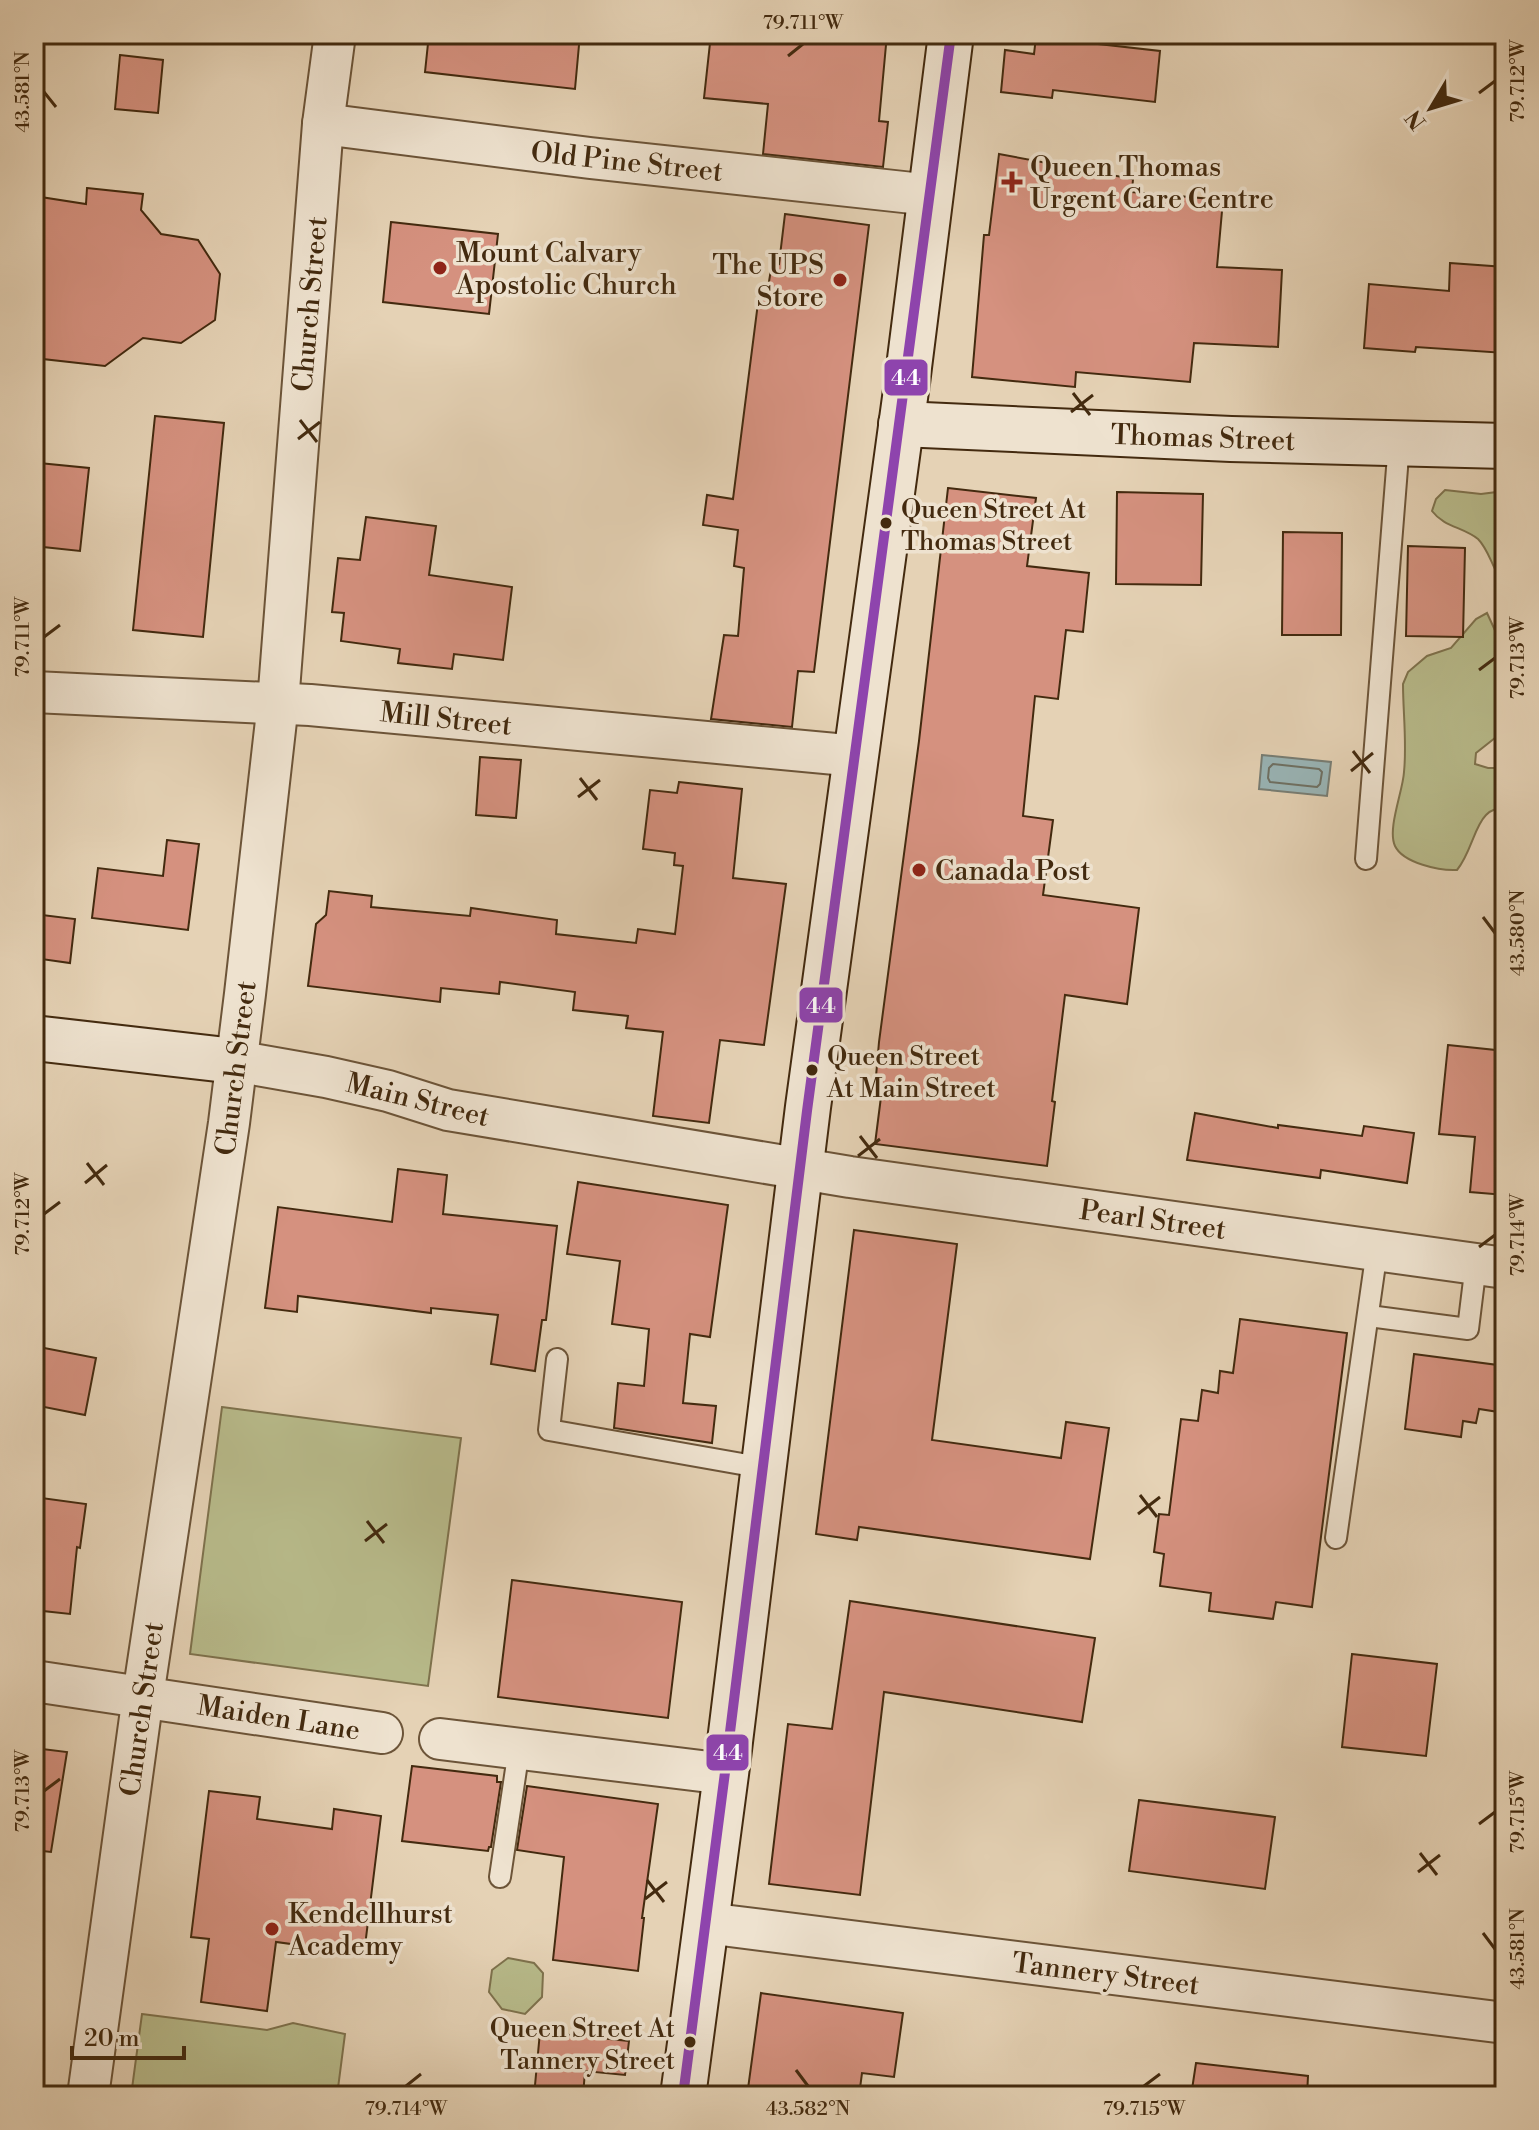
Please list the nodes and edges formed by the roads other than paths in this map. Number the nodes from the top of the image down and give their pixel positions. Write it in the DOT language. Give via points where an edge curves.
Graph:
graph roads {
  1 [pos="335,34"];
  2 [pos="951,34"];
  3 [pos="323,124"];
  4 [pos="931,195"];
  5 [pos="901,424"];
  6 [pos="1399,443"];
  7 [pos="1505,446"];
  8 [pos="34,692"];
  9 [pos="278,703"];
  10 [pos="857,756"];
  11 [pos="1366,859"];
  12 [pos="34,1038"];
  13 [pos="235,1061"];
  14 [pos="801,1168"];
  15 [pos="1377,1250"];
  16 [pos="1491,1266"];
  17 [pos="1369,1316"];
  18 [pos="557,1359"];
  19 [pos="764,1468"];
  20 [pos="1336,1538"];
  21 [pos="34,1681"];
  22 [pos="143,1696"];
  23 [pos="382,1733"];
  24 [pos="440,1739"];
  25 [pos="519,1749"];
  26 [pos="726,1774"];
  27 [pos="500,1877"];
  28 [pos="706,1923"];
  29 [pos="1505,2023"];
  30 [pos="88,2096"];
  31 [pos="683,2096"];
  1 -- 3 [label="street, Church Street"];
  2 -- 4 [label="main road"];
  3 -- 4 [label="street, Old Pine Street"];
  3 -- 9 [label="street, Church Street"];
  4 -- 5 [label="main road"];
  5 -- 6 [label="main road, Thomas Street"];
  5 -- 10 [label="main road"];
  6 -- 7 [label="main road, Thomas Street"];
  6 -- 11 [label="lane"];
  8 -- 9 [label="street, Mill Street"];
  9 -- 10 [label="street, Mill Street"];
  9 -- 13 [label="street, Church Street"];
  10 -- 14 [label="main road"];
  12 -- 13 [label="main road, Main Street"];
  13 -- 14 [label="street, Main Street" via="388,1091 448,1110"];
  13 -- 22 [label="street, Church Street"];
  14 -- 15 [label="street, Pearl Street"];
  14 -- 19 [label="main road"];
  15 -- 16 [label="street, Pearl Street"];
  15 -- 17 [label="lane"];
  16 -- 17 [label="lane" via="1468,1329"];
  17 -- 20 [label="lane"];
  18 -- 19 [label="lane" via="549,1430"];
  19 -- 26 [label="main road"];
  21 -- 22 [label="street, Maiden Lane"];
  22 -- 23 [label="street, Maiden Lane"];
  22 -- 30 [label="street, Church Street"];
  24 -- 25 [label="street"];
  25 -- 26 [label="street"];
  25 -- 27 [label="lane"];
  26 -- 28 [label="main road"];
  28 -- 29 [label="street, Tannery Street"];
  28 -- 31 [label="main road"];
}
